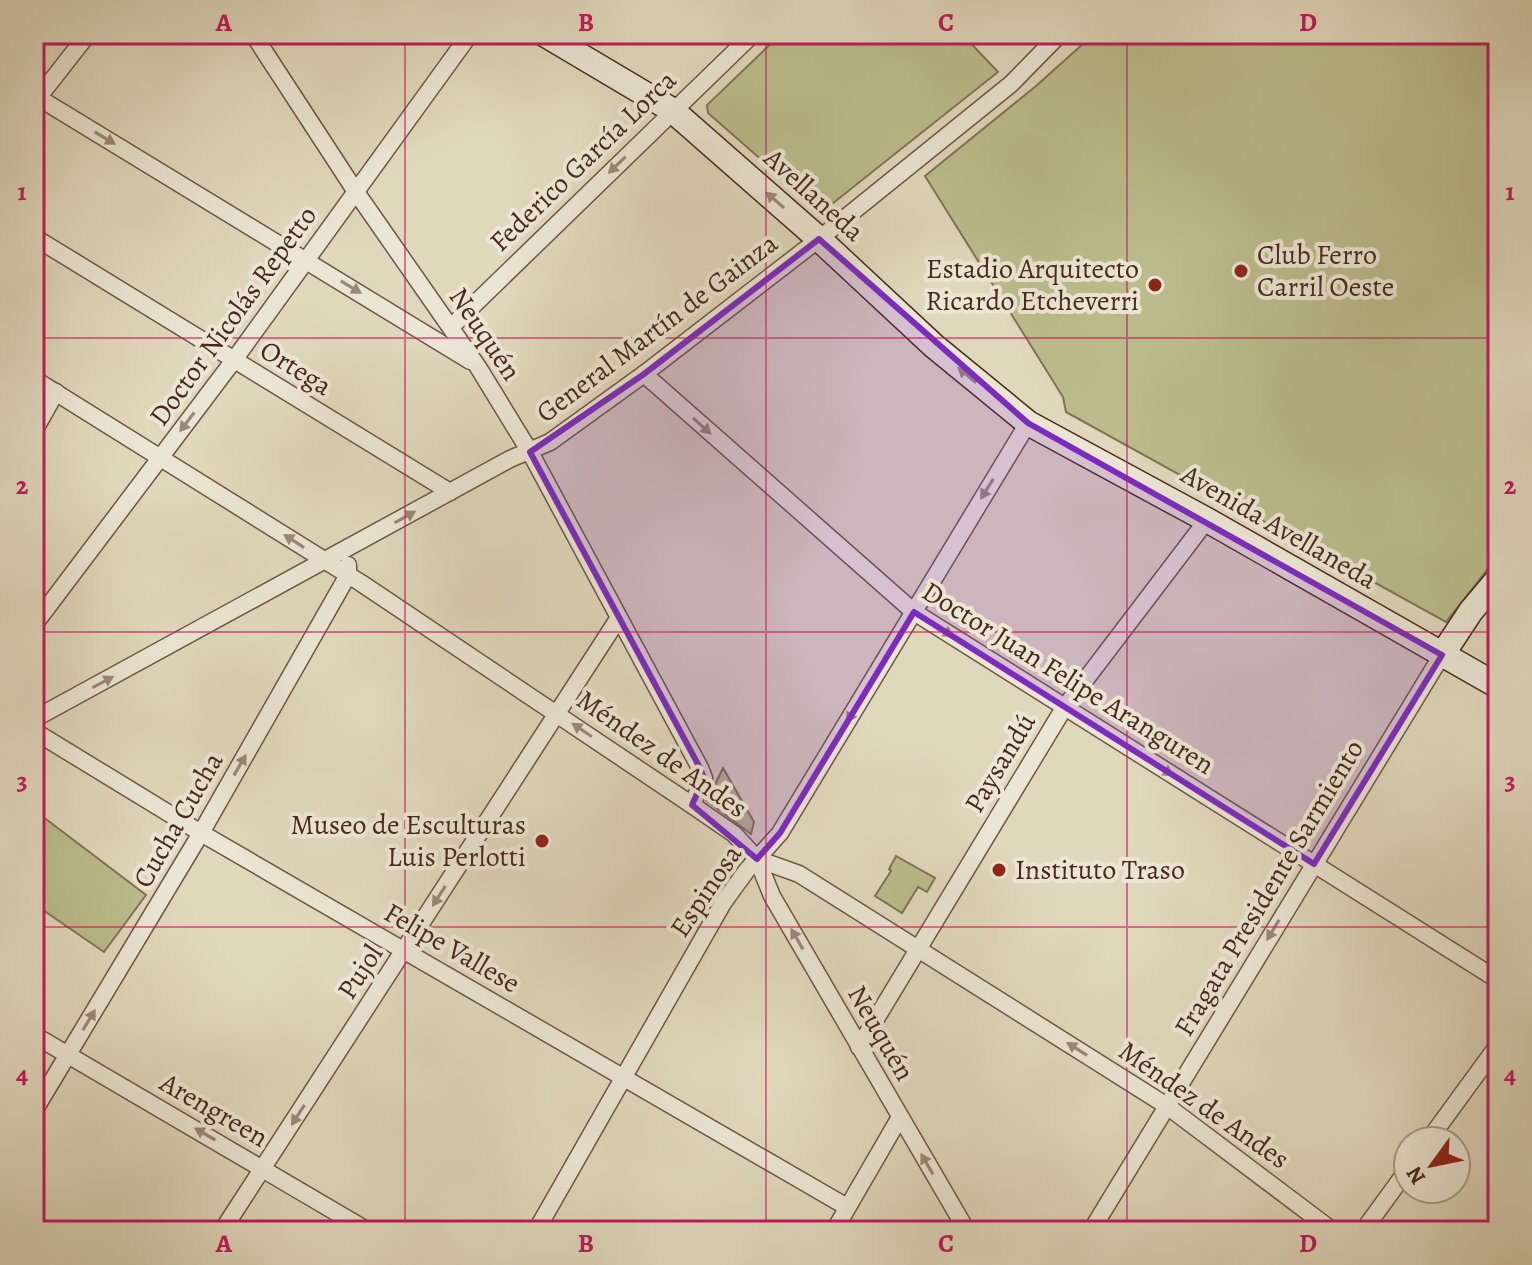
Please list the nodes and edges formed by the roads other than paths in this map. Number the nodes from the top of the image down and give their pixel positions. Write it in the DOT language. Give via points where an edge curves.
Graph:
graph roads {
  1 [pos="88,34"];
  2 [pos="253,34"];
  3 [pos="470,34"];
  4 [pos="544,34"];
  5 [pos="753,34"];
  6 [pos="1060,34"];
  7 [pos="35,98"];
  8 [pos="672,110"];
  9 [pos="356,192"];
  10 [pos="34,237"];
  11 [pos="819,239"];
  12 [pos="307,261"];
  13 [pos="451,327"];
  14 [pos="234,360"];
  15 [pos="478,367"];
  16 [pos="644,374"];
  17 [pos="34,379"];
  18 [pos="56,392"];
  19 [pos="1028,423"];
  20 [pos="34,431"];
  21 [pos="530,452"];
  22 [pos="162,456"];
  23 [pos="450,492"];
  24 [pos="1207,520"];
  25 [pos="348,549"];
  26 [pos="326,561"];
  27 [pos="348,575"];
  28 [pos="1498,579"];
  29 [pos="914,612"];
  30 [pos="618,619"];
  31 [pos="34,625"];
  32 [pos="1442,655"];
  33 [pos="1498,686"];
  34 [pos="1064,708"];
  35 [pos="557,713"];
  36 [pos="34,719"];
  37 [pos="34,731"];
  38 [pos="692,805"];
  39 [pos="201,833"];
  40 [pos="757,859"];
  41 [pos="1314,864"];
  42 [pos="918,949"];
  43 [pos="404,951"];
  44 [pos="1498,980"];
  45 [pos="34,1035"];
  46 [pos="1498,1045"];
  47 [pos="859,1047"];
  48 [pos="68,1056"];
  49 [pos="624,1077"];
  50 [pos="1167,1106"];
  51 [pos="34,1111"];
  52 [pos="900,1117"];
  53 [pos="1440,1125"];
  54 [pos="263,1168"];
  55 [pos="1392,1191"];
  56 [pos="847,1207"];
  57 [pos="963,1229"];
  58 [pos="222,1231"];
  59 [pos="368,1231"];
  60 [pos="536,1231"];
  61 [pos="834,1231"];
  62 [pos="1091,1231"];
  63 [pos="1333,1231"];
  64 [pos="1363,1231"];
  1 -- 7 [label="street"];
  2 -- 9 [label="street, Neuquén"];
  3 -- 9 [label="street, Doctor Nicolás Repetto"];
  4 -- 8 [label="street, Avellaneda"];
  5 -- 8 [label="street, Federico García Lorca"];
  6 -- 11 [label="street, General Martín de Gainza" via="1011,84"];
  7 -- 12 [label="street, one-way"];
  11 -- 8 [label="street, Avellaneda, one-way"];
  8 -- 13 [label="street, Federico García Lorca, one-way"];
  9 -- 12 [label="street, Doctor Nicolás Repetto"];
  9 -- 13 [label="street, Neuquén"];
  10 -- 14 [label="street, Ortega"];
  11 -- 16 [label="street, General Martín de Gainza"];
  19 -- 11 [label="street, Avellaneda, one-way" via="934,346"];
  12 -- 14 [label="street, Doctor Nicolás Repetto"];
  12 -- 15 [label="street, one-way"];
  13 -- 15 [label="street, Neuquén"];
  14 -- 22 [label="street, Doctor Nicolás Repetto, one-way"];
  14 -- 23 [label="street, Ortega"];
  15 -- 21 [label="street, Neuquén"];
  16 -- 21 [label="street, General Martín de Gainza"];
  16 -- 29 [label="street, Doctor Juan Felipe Aranguren, one-way"];
  17 -- 18 [label="street, Méndez de Andes"];
  18 -- 20 [label="street"];
  18 -- 22 [label="street, Méndez de Andes"];
  19 -- 24 [label="street, Avenida Avellaneda"];
  19 -- 29 [label="street, Espinosa, one-way"];
  21 -- 23 [label="street, General Martín de Gainza"];
  21 -- 30 [label="street, Neuquén"];
  26 -- 22 [label="street, Méndez de Andes, one-way"];
  22 -- 31 [label="street, Doctor Nicolás Repetto"];
  25 -- 23 [label="street, General Martín de Gainza, one-way"];
  24 -- 32 [label="street, Avenida Avellaneda"];
  24 -- 34 [label="street, Paysandú"];
  25 -- 26 [label="street, General Martín de Gainza"];
  25 -- 27 [label="street, Cucha Cucha"];
  26 -- 27 [label="street, Méndez de Andes"];
  36 -- 26 [label="street, General Martín de Gainza, one-way"];
  27 -- 35 [label="street, Méndez de Andes"];
  39 -- 27 [label="street, Cucha Cucha, one-way"];
  28 -- 32 [label="street"];
  29 -- 34 [label="street, Doctor Juan Felipe Aranguren, one-way"];
  29 -- 40 [label="street, Espinosa, one-way" via="780,833"];
  30 -- 35 [label="street, Pujol"];
  30 -- 38 [label="street, Neuquén" via="704,778"];
  32 -- 33 [label="street, Avenida Avellaneda"];
  32 -- 41 [label="street, Fragata Presidente Sarmiento"];
  34 -- 41 [label="street, Doctor Juan Felipe Aranguren, one-way"];
  34 -- 42 [label="street, Paysandú"];
  38 -- 35 [label="street, Méndez de Andes, one-way"];
  35 -- 43 [label="street, Pujol, one-way"];
  37 -- 39 [label="street, Felipe Vallese"];
  38 -- 40 [label="street, Méndez de Andes" via="734,834"];
  39 -- 43 [label="street, Felipe Vallese"];
  48 -- 39 [label="street, Cucha Cucha, one-way"];
  40 -- 42 [label="street, Méndez de Andes" via="799,874"];
  47 -- 40 [label="street, Neuquén, one-way" via="772,896"];
  40 -- 49 [label="street, Espinosa" via="723,903"];
  41 -- 44 [label="street, Doctor Juan Felipe Aranguren"];
  41 -- 50 [label="street, Fragata Presidente Sarmiento, one-way"];
  42 -- 47 [label="street, Paysandú"];
  50 -- 42 [label="street, Méndez de Andes, one-way"];
  43 -- 49 [label="street, Felipe Vallese"];
  43 -- 54 [label="street, Pujol, one-way"];
  45 -- 48 [label="street, Arengreen"];
  46 -- 53 [label="street"];
  47 -- 52 [label="street, Neuquén"];
  48 -- 51 [label="street, Cucha Cucha"];
  54 -- 48 [label="street, Arengreen, one-way"];
  49 -- 56 [label="street, Felipe Vallese"];
  49 -- 60 [label="street, Espinosa"];
  50 -- 62 [label="street, Fragata Presidente Sarmiento"];
  50 -- 63 [label="street, Méndez de Andes"];
  52 -- 56 [label="street"];
  57 -- 52 [label="street, Neuquén, one-way"];
  54 -- 58 [label="street, Pujol"];
  54 -- 59 [label="street, Arengreen"];
  55 -- 64 [label="street"];
  56 -- 61 [label="street"];
}
